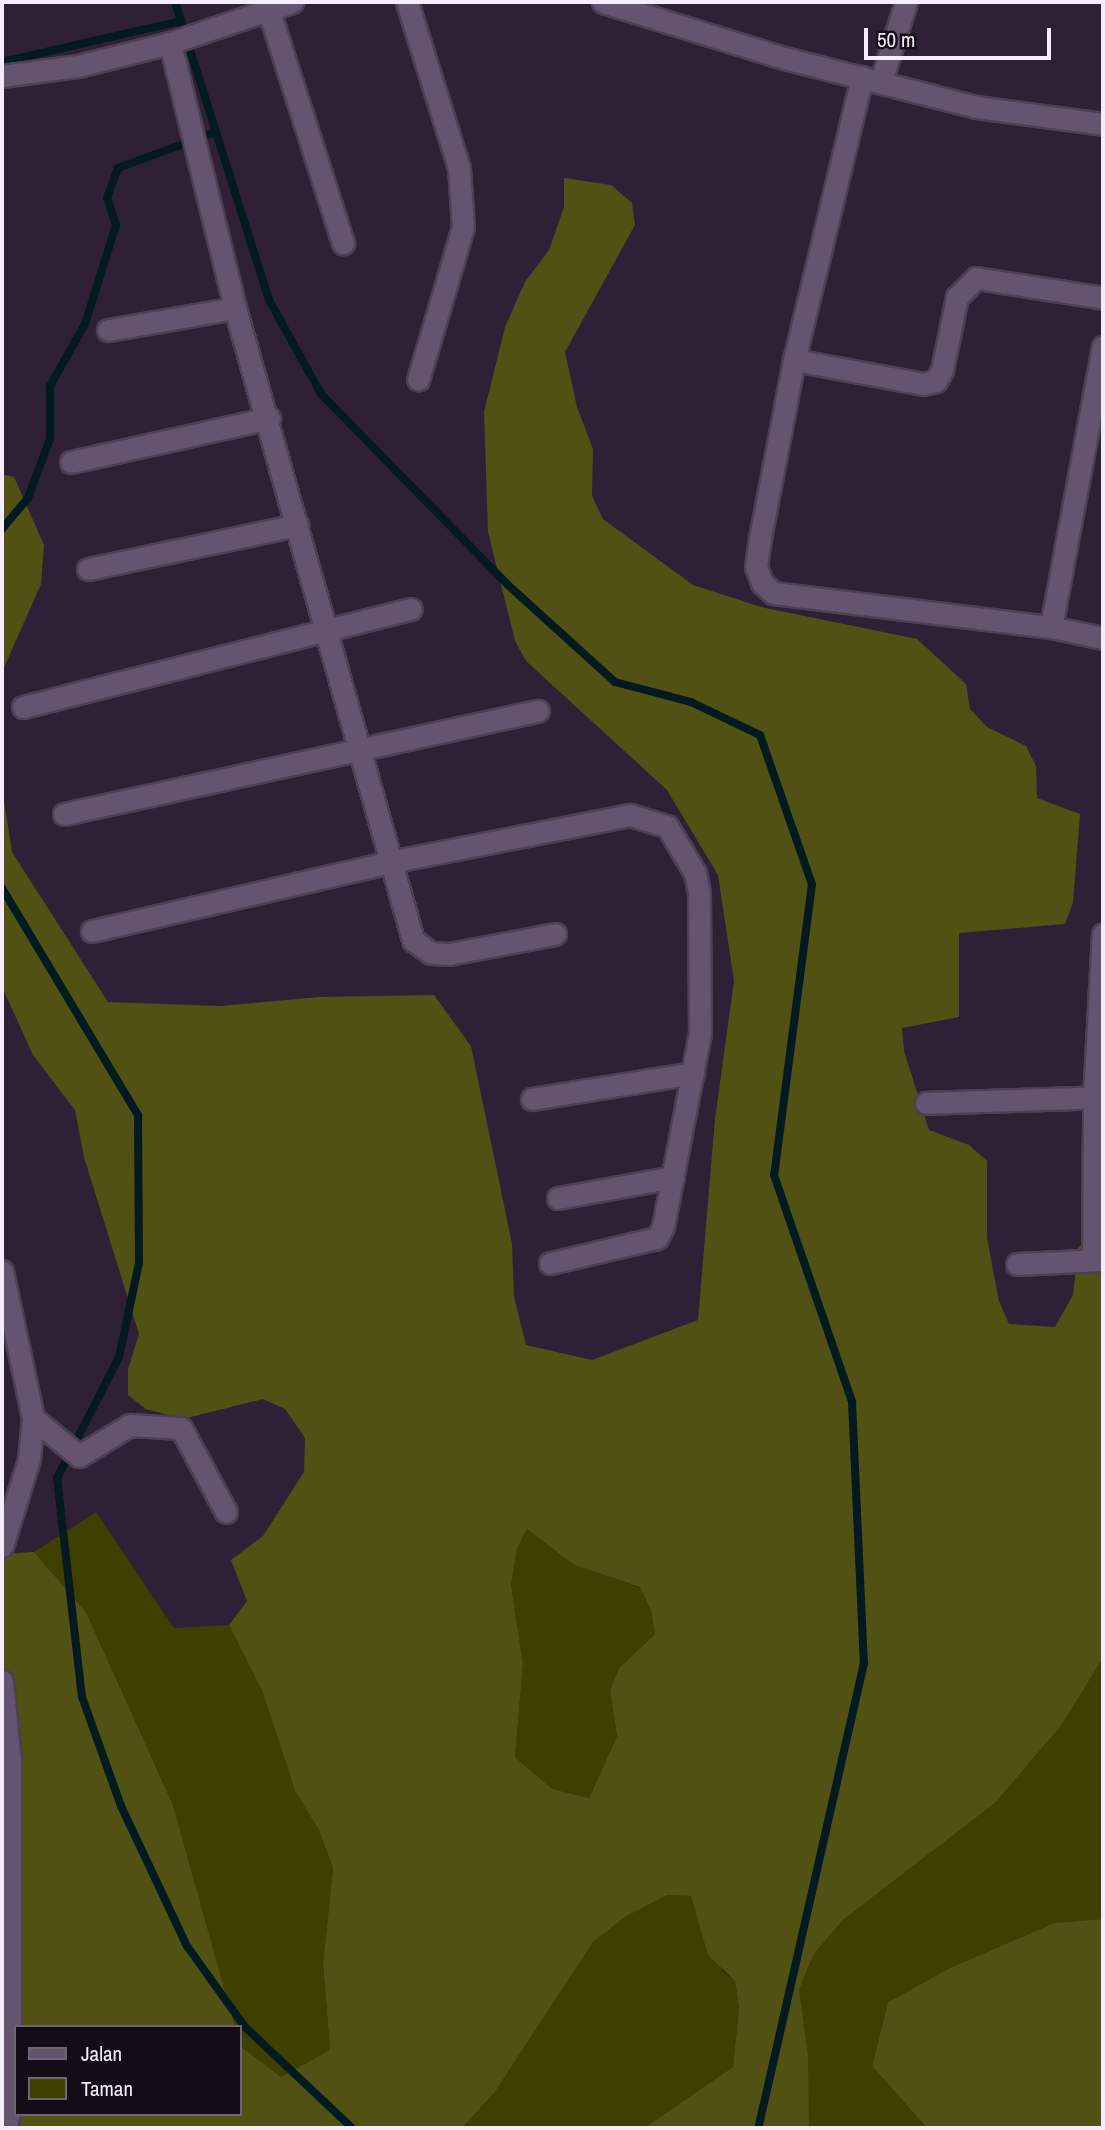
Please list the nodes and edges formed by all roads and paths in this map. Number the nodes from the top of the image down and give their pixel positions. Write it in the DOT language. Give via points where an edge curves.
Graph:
graph roads {
  1 [pos="292,2"];
  2 [pos="407,2"];
  3 [pos="603,2"];
  4 [pos="906,2"];
  5 [pos="268,8"];
  6 [pos="653,9"];
  7 [pos="182,40"];
  8 [pos="2,76"];
  9 [pos="871,79"];
  10 [pos="1103,124"];
  11 [pos="343,243"];
  12 [pos="1103,298"];
  13 [pos="235,308"];
  14 [pos="108,330"];
  15 [pos="1103,347"];
  16 [pos="794,360"];
  17 [pos="418,380"];
  18 [pos="269,418"];
  19 [pos="71,462"];
  20 [pos="297,525"];
  21 [pos="88,569"];
  22 [pos="411,609"];
  23 [pos="1051,627"];
  24 [pos="326,629"];
  25 [pos="1103,638"];
  26 [pos="23,707"];
  27 [pos="538,711"];
  28 [pos="359,753"];
  29 [pos="64,814"];
  30 [pos="390,862"];
  31 [pos="92,932"];
  32 [pos="555,934"];
  33 [pos="1103,934"];
  34 [pos="692,1073"];
  35 [pos="1098,1097"];
  36 [pos="532,1099"];
  37 [pos="926,1103"];
  38 [pos="673,1177"];
  39 [pos="558,1198"];
  40 [pos="1098,1260"];
  41 [pos="550,1263"];
  42 [pos="1017,1264"];
  43 [pos="2,1271"];
  44 [pos="33,1418"];
  45 [pos="226,1512"];
  46 [pos="2,1546"];
  47 [pos="2,1681"];
  48 [pos="6,2128"];
  1 -- 5 [label="street"];
  2 -- 17 [label="street" via="459,168 463,227"];
  3 -- 6 [label="street"];
  4 -- 9 [label="street"];
  5 -- 7 [label="street"];
  5 -- 11 [label="street"];
  6 -- 9 [label="street"];
  7 -- 8 [label="street" via="78,66"];
  7 -- 13 [label="street" via="194,139"];
  9 -- 10 [label="street" via="976,107"];
  9 -- 16 [label="street"];
  12 -- 16 [label="street" via="976,278 957,297 942,370 936,381 923,384"];
  13 -- 14 [label="street"];
  13 -- 18 [label="street"];
  15 -- 23 [label="street"];
  16 -- 23 [label="street" via="755,567 762,583 773,593"];
  18 -- 19 [label="street"];
  18 -- 20 [label="street"];
  20 -- 21 [label="street"];
  20 -- 24 [label="street"];
  22 -- 24 [label="street"];
  23 -- 25 [label="street"];
  24 -- 26 [label="street"];
  24 -- 28 [label="street"];
  27 -- 28 [label="street"];
  28 -- 29 [label="street"];
  28 -- 30 [label="street"];
  30 -- 31 [label="street"];
  30 -- 32 [label="street" via="413,940 431,953"];
  30 -- 34 [label="street" via="630,815 667,826 695,873 699,892 700,1033"];
  33 -- 35 [label="street"];
  34 -- 36 [label="street"];
  34 -- 38 [label="street"];
  35 -- 37 [label="street"];
  35 -- 40 [label="street"];
  38 -- 39 [label="street"];
  38 -- 41 [label="street" via="657,1238"];
  40 -- 42 [label="street"];
  43 -- 44 [label="street"];
  44 -- 45 [label="street" via="79,1456 130,1425 181,1428"];
  44 -- 46 [label="street" via="29,1459"];
  47 -- 48 [label="street" via="10,1761 10,2106"];
}
